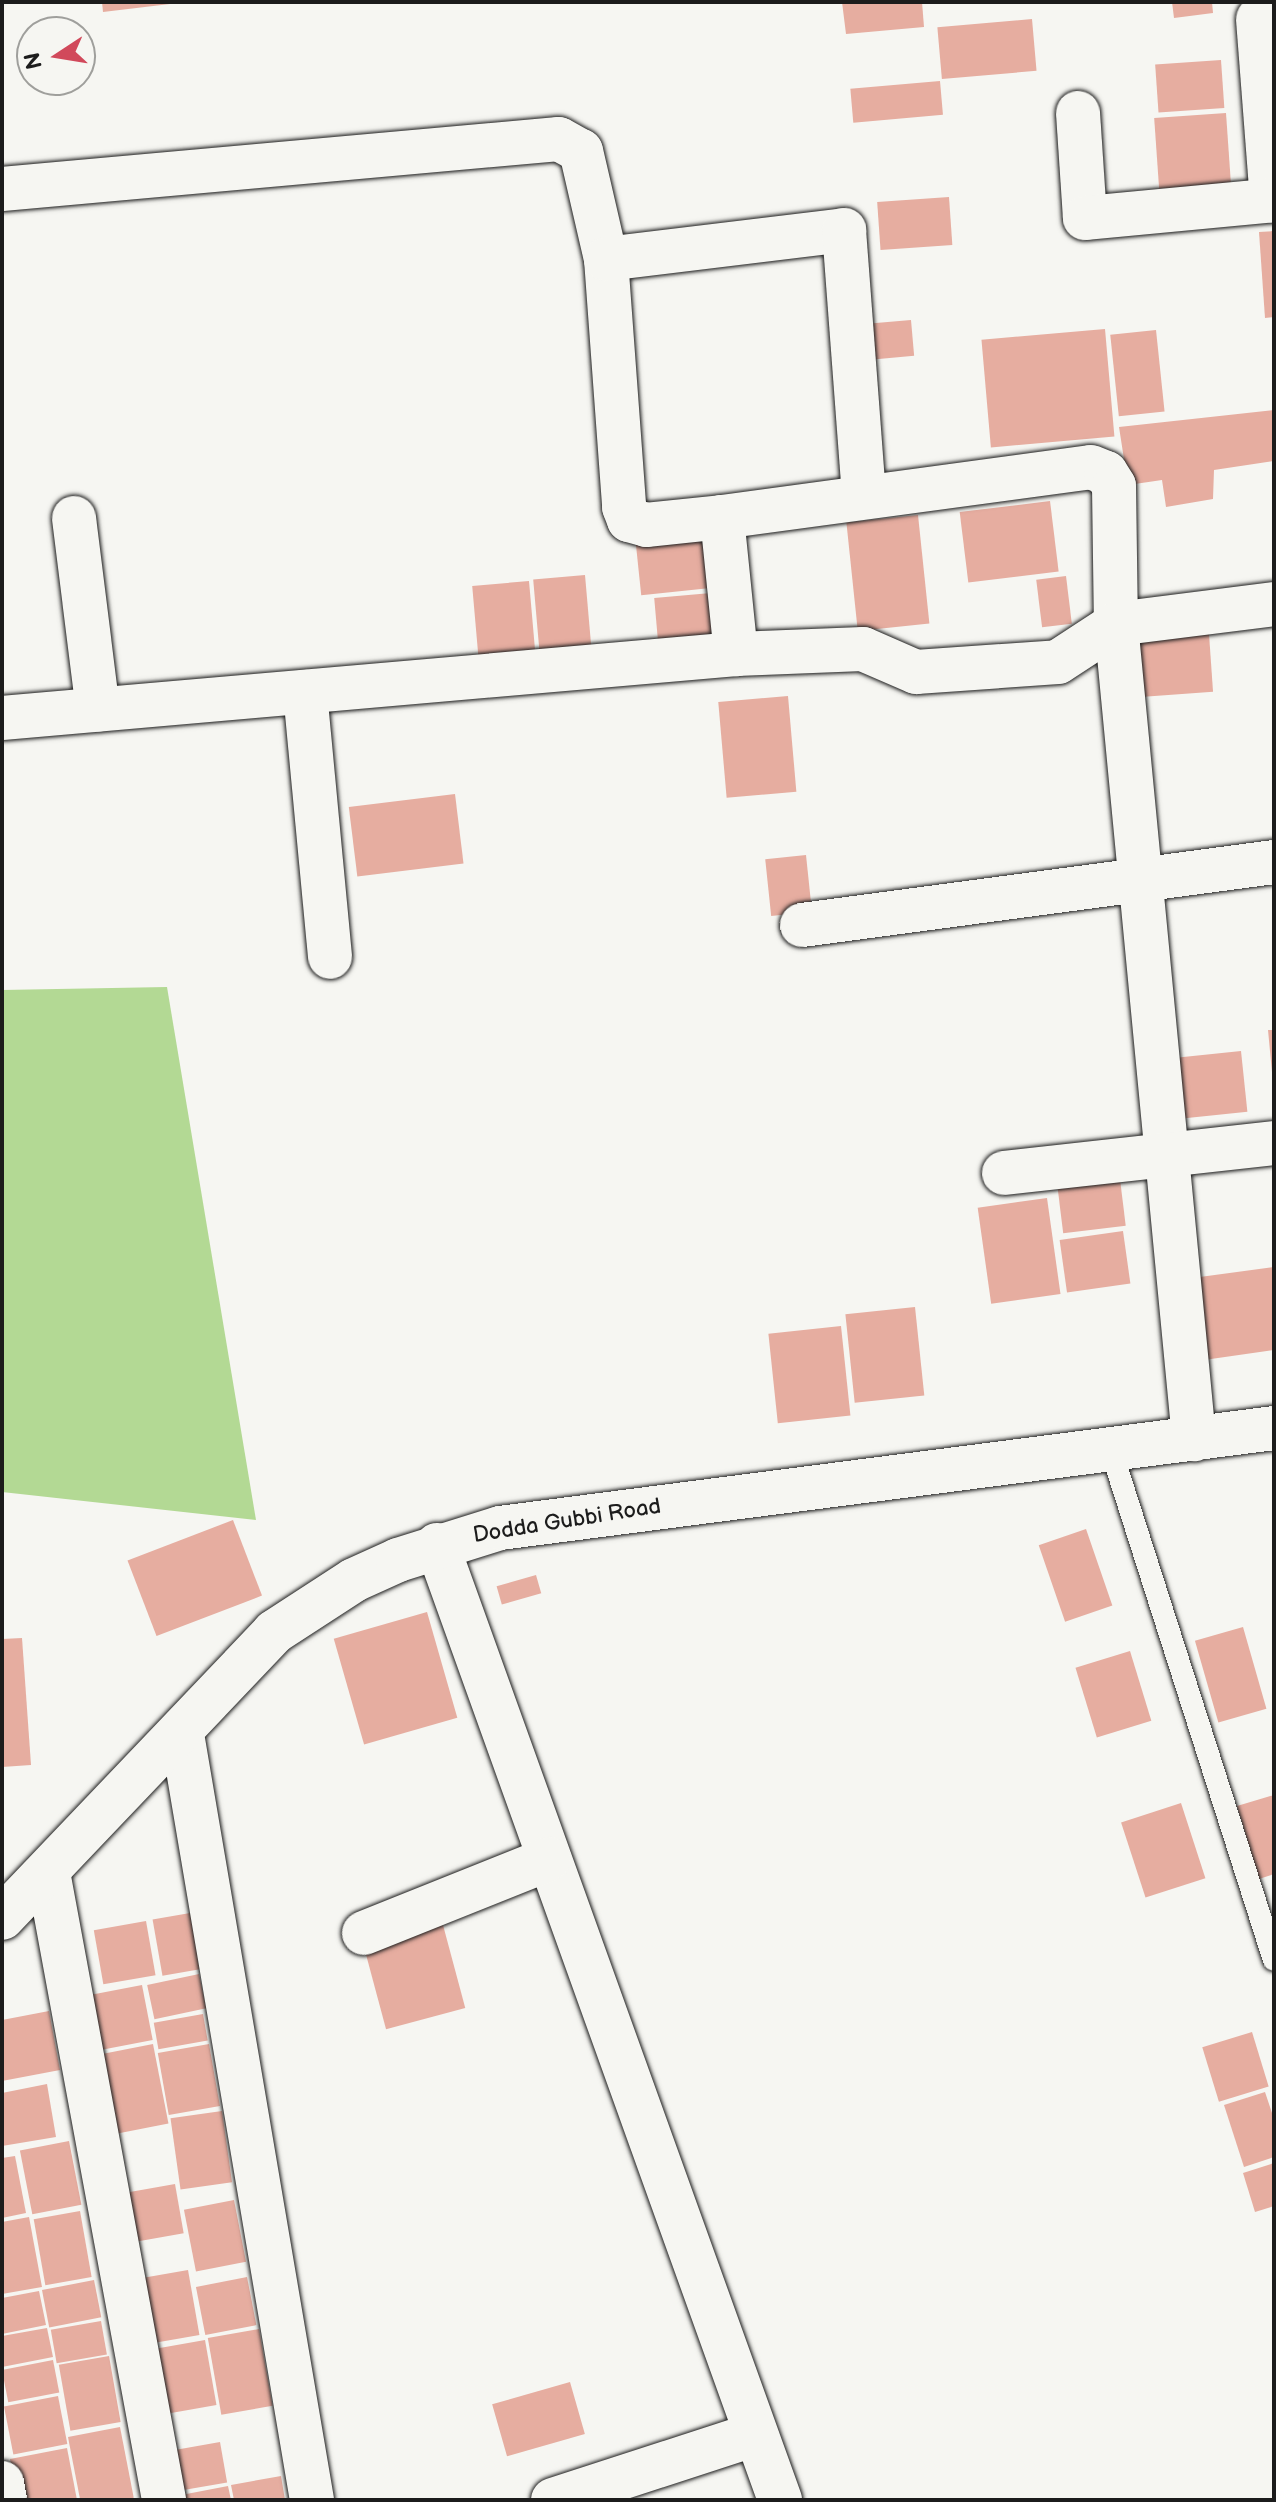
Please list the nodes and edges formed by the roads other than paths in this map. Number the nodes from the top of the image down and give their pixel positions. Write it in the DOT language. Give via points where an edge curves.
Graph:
graph roads {
  1 [pos="1258,19"];
  2 [pos="1078,113"];
  3 [pos="2,189"];
  4 [pos="1273,200"];
  5 [pos="606,259"];
  6 [pos="864,495"];
  7 [pos="722,517"];
  8 [pos="74,518"];
  9 [pos="1274,604"];
  10 [pos="1116,624"];
  11 [pos="736,654"];
  12 [pos="305,692"];
  13 [pos="98,710"];
  14 [pos="2,718"];
  15 [pos="1274,862"];
  16 [pos="1140,880"];
  17 [pos="802,925"];
  18 [pos="330,957"];
  19 [pos="1274,1143"];
  20 [pos="1165,1154"];
  21 [pos="1004,1173"];
  22 [pos="1274,1428"];
  23 [pos="1194,1439"];
  24 [pos="1111,1450"];
  25 [pos="437,1545"];
  26 [pos="182,1734"];
  27 [pos="549,1859"];
  28 [pos="48,1872"];
  29 [pos="2,1918"];
  30 [pos="364,1933"];
  31 [pos="1274,1960"];
  32 [pos="756,2434"];
  33 [pos="2,2483"];
  34 [pos="5,2500"];
  35 [pos="164,2500"];
  36 [pos="312,2500"];
  37 [pos="553,2500"];
  38 [pos="780,2500"];
  1 -- 4 [label="street"];
  2 -- 4 [label="street" via="1085,218"];
  3 -- 5 [label="street" via="559,139 581,151"];
  5 -- 6 [label="street" via="844,230"];
  5 -- 7 [label="street" via="629,520 646,525"];
  6 -- 7 [label="street"];
  6 -- 10 [label="street" via="1091,467 1106,473 1114,486"];
  7 -- 11 [label="street"];
  8 -- 13 [label="street"];
  9 -- 10 [label="street"];
  10 -- 11 [label="street" via="1058,662 916,672 863,649"];
  10 -- 16 [label="street"];
  11 -- 12 [label="street"];
  12 -- 13 [label="street"];
  12 -- 18 [label="street"];
  13 -- 14 [label="street"];
  15 -- 16 [label="street"];
  16 -- 17 [label="street"];
  16 -- 20 [label="street"];
  19 -- 20 [label="street"];
  20 -- 21 [label="street"];
  20 -- 23 [label="street"];
  22 -- 23 [label="street, Dodda Gubbi Road"];
  23 -- 24 [label="street, Dodda Gubbi Road"];
  24 -- 25 [label="street, Dodda Gubbi Road" via="553,1520"];
  24 -- 31 [label="lane"];
  25 -- 26 [label="street, Dodda Gubbi Road" via="354,1580 274,1632"];
  25 -- 27 [label="street"];
  26 -- 28 [label="street, Dodda Gubbi Road"];
  26 -- 36 [label="street"];
  27 -- 30 [label="street"];
  27 -- 32 [label="street"];
  28 -- 29 [label="street, Dodda Gubbi Road"];
  28 -- 35 [label="street"];
  32 -- 37 [label="street"];
  32 -- 38 [label="street"];
  33 -- 34 [label="street"];
}
